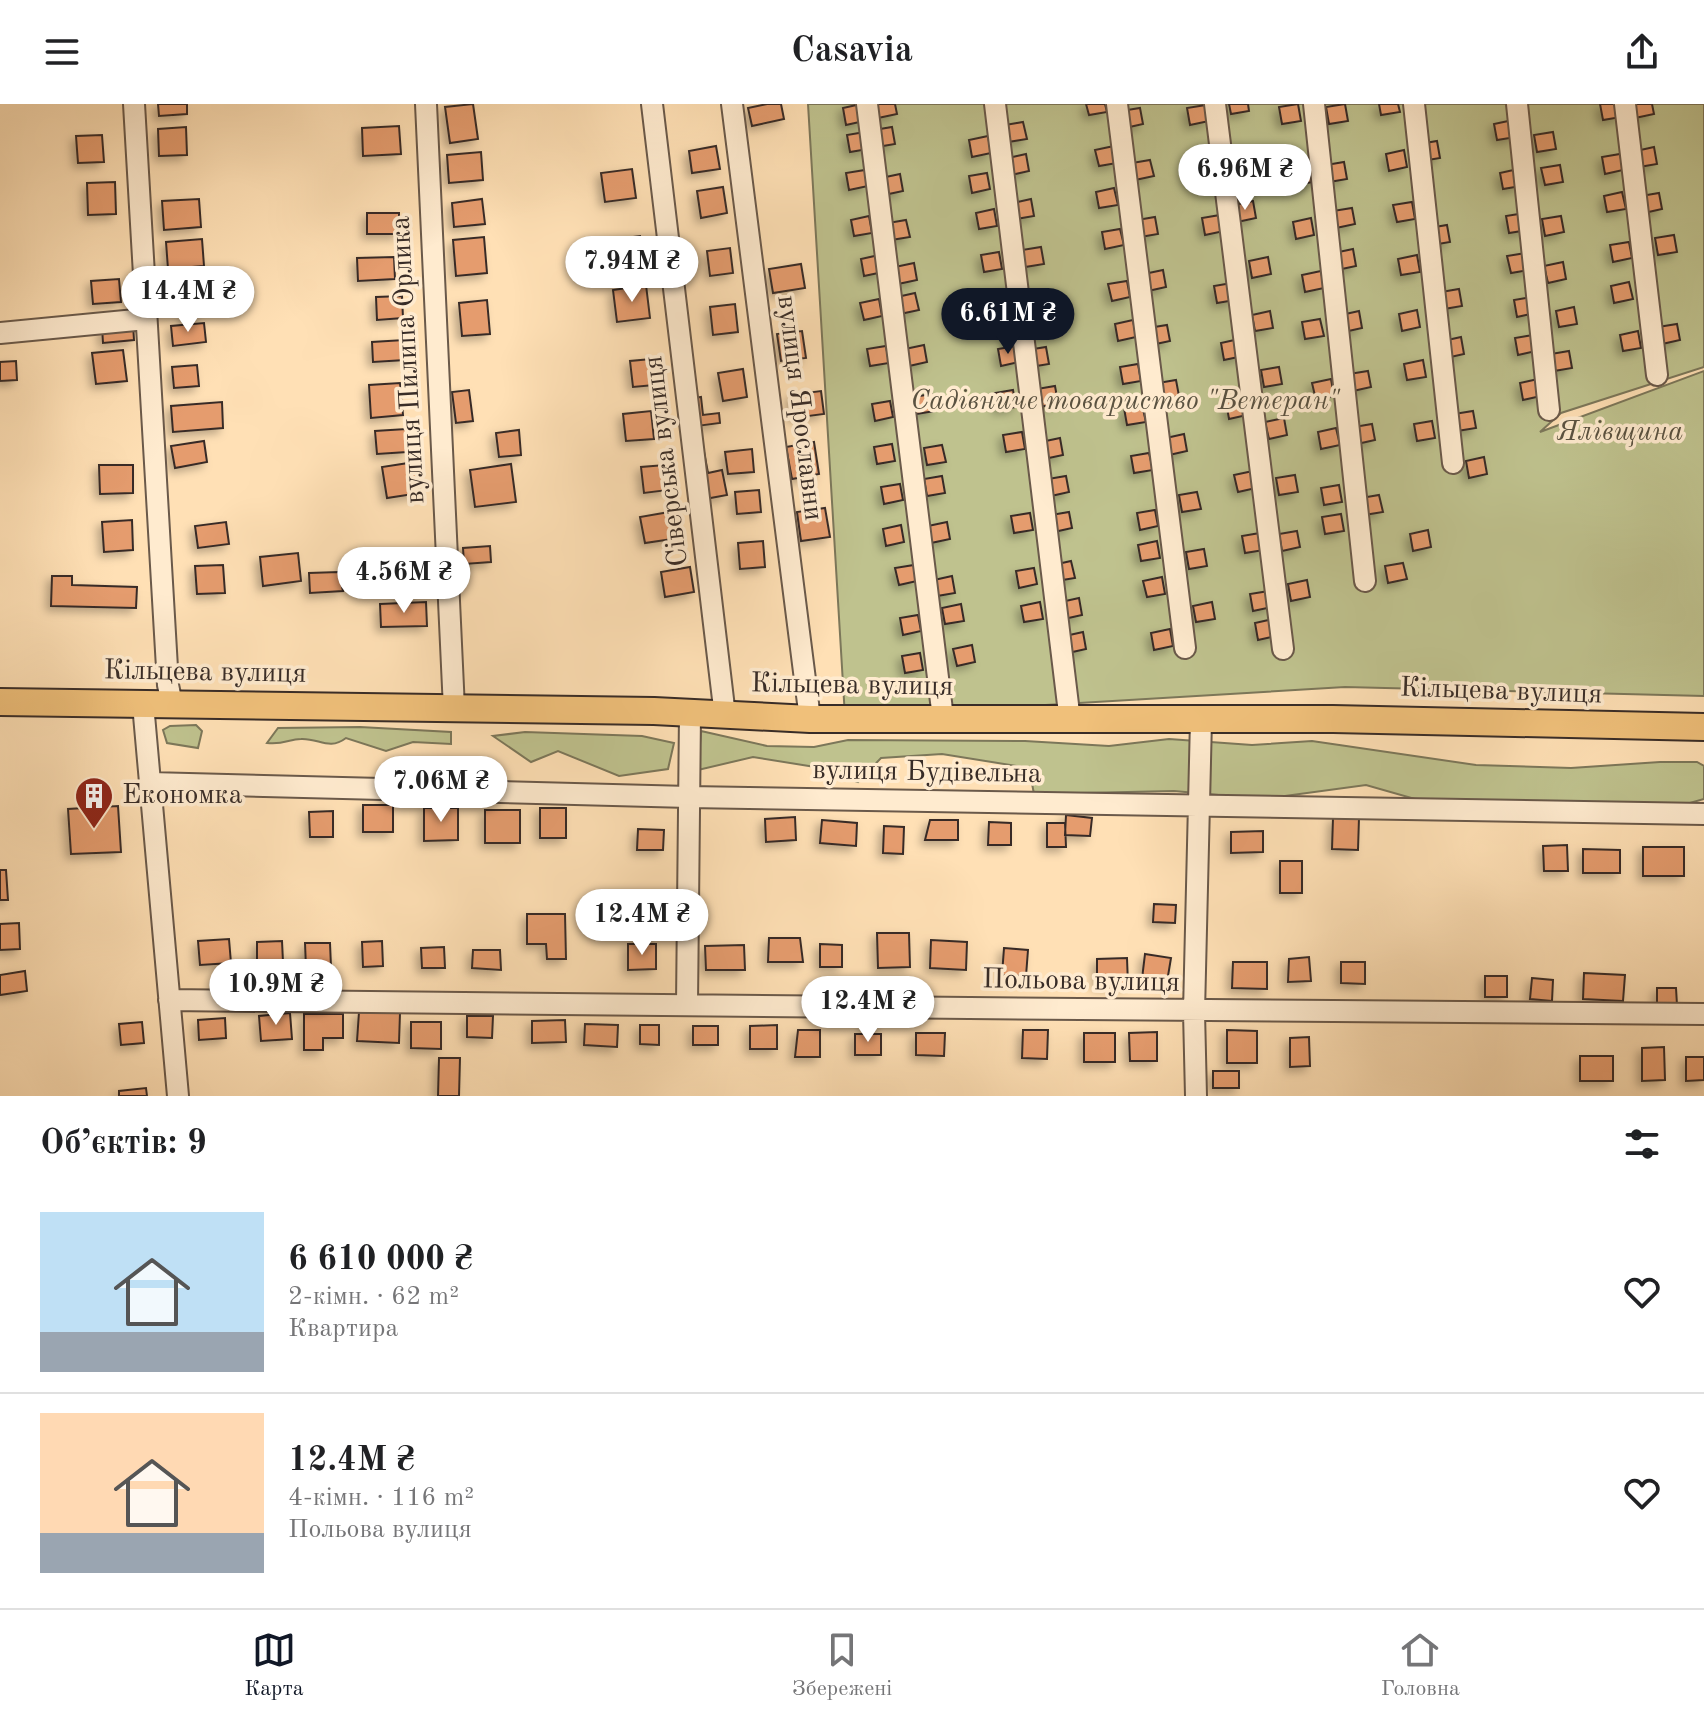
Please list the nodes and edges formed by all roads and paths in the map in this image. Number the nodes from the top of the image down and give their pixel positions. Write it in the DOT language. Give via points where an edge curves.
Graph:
graph roads {
  1 [pos="134,104"];
  2 [pos="426,104"];
  3 [pos="652,104"];
  4 [pos="732,104"];
  5 [pos="867,104"];
  6 [pos="995,104"];
  7 [pos="1117,104"];
  8 [pos="1215,104"];
  9 [pos="1314,104"];
  10 [pos="1414,104"];
  11 [pos="1517,104"];
  12 [pos="1625,104"];
  13 [pos="146,319"];
  14 [pos="0,333"];
  15 [pos="1657,375"];
  16 [pos="1549,410"];
  17 [pos="1453,463"];
  18 [pos="1365,581"];
  19 [pos="1185,648"];
  20 [pos="1283,649"];
  21 [pos="0,702"];
  22 [pos="143,704"];
  23 [pos="172,704"];
  24 [pos="454,709"];
  25 [pos="690,714"];
  26 [pos="725,716"];
  27 [pos="943,718"];
  28 [pos="810,719"];
  29 [pos="1201,720"];
  30 [pos="1070,721"];
  31 [pos="1704,728"];
  32 [pos="150,783"];
  33 [pos="689,797"];
  34 [pos="1199,804"];
  35 [pos="1704,814"];
  36 [pos="169,1000"];
  37 [pos="687,1004"];
  38 [pos="1194,1012"];
  39 [pos="1704,1014"];
  40 [pos="178,1096"];
  41 [pos="1196,1096"];
  1 -- 13 [label="street"];
  2 -- 24 [label="street, вулиця Пилипа Орлика"];
  3 -- 26 [label="street, Сіверська вулиця"];
  4 -- 28 [label="street, вулиця Ярославни"];
  5 -- 27 [label="street"];
  6 -- 30 [label="street"];
  7 -- 19 [label="street"];
  8 -- 20 [label="street"];
  9 -- 18 [label="street"];
  10 -- 17 [label="street"];
  11 -- 16 [label="street"];
  12 -- 15 [label="street"];
  13 -- 14 [label="street"];
  13 -- 23 [label="street"];
  21 -- 22 [label="main road, Кільцева вулиця"];
  22 -- 23 [label="main road, Кільцева вулиця"];
  22 -- 32 [label="street"];
  23 -- 24 [label="main road, Кільцева вулиця"];
  24 -- 25 [label="main road, Кільцева вулиця"];
  25 -- 26 [label="main road, Кільцева вулиця"];
  25 -- 33 [label="street"];
  26 -- 28 [label="main road, Кільцева вулиця"];
  27 -- 28 [label="main road, Кільцева вулиця"];
  27 -- 30 [label="main road, Кільцева вулиця"];
  29 -- 30 [label="main road, Кільцева вулиця"];
  29 -- 31 [label="main road, Кільцева вулиця"];
  29 -- 34 [label="street"];
  32 -- 33 [label="street, вулиця Будівельна"];
  32 -- 36 [label="street"];
  33 -- 34 [label="street, вулиця Будівельна"];
  33 -- 37 [label="street"];
  34 -- 35 [label="street, вулиця Будівельна"];
  34 -- 38 [label="street"];
  36 -- 37 [label="street, Польова вулиця"];
  36 -- 40 [label="street"];
  37 -- 38 [label="street, Польова вулиця"];
  38 -- 39 [label="street, Польова вулиця"];
  38 -- 41 [label="street"];
}
